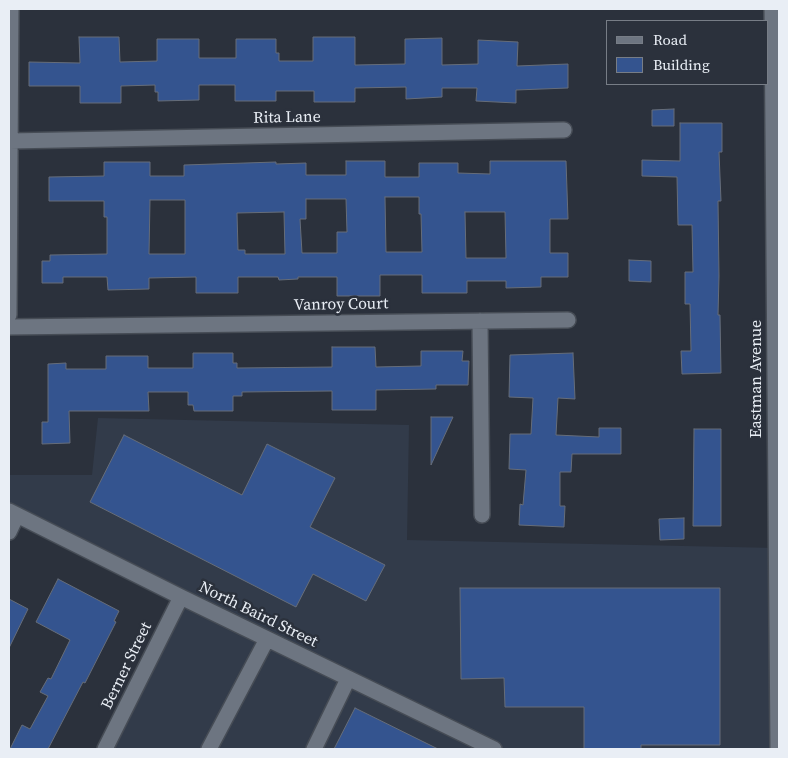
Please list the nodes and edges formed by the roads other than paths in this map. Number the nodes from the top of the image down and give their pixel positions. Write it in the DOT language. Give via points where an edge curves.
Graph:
graph roads {
  1 [pos="11,9"];
  2 [pos="772,9"];
  3 [pos="564,130"];
  4 [pos="10,141"];
  5 [pos="9,315"];
  6 [pos="568,320"];
  7 [pos="480,321"];
  8 [pos="9,327"];
  9 [pos="13,513"];
  10 [pos="482,515"];
  11 [pos="9,532"];
  12 [pos="181,597"];
  13 [pos="267,639"];
  14 [pos="348,678"];
  15 [pos="105,749"];
  16 [pos="210,749"];
  17 [pos="314,749"];
  18 [pos="494,749"];
  19 [pos="778,749"];
  1 -- 4 [label="street"];
  2 -- 19 [label="street, Eastman Avenue"];
  3 -- 4 [label="street, Rita Lane"];
  4 -- 5 [label="street"];
  6 -- 7 [label="street, Vanroy Court"];
  7 -- 8 [label="street, Vanroy Court"];
  7 -- 10 [label="street"];
  9 -- 11 [label="street"];
  9 -- 12 [label="street, North Baird Street"];
  12 -- 13 [label="street, North Baird Street"];
  12 -- 15 [label="street, Berner Street"];
  13 -- 14 [label="street, North Baird Street"];
  13 -- 16 [label="street"];
  14 -- 17 [label="street"];
  14 -- 18 [label="street, North Baird Street"];
}
